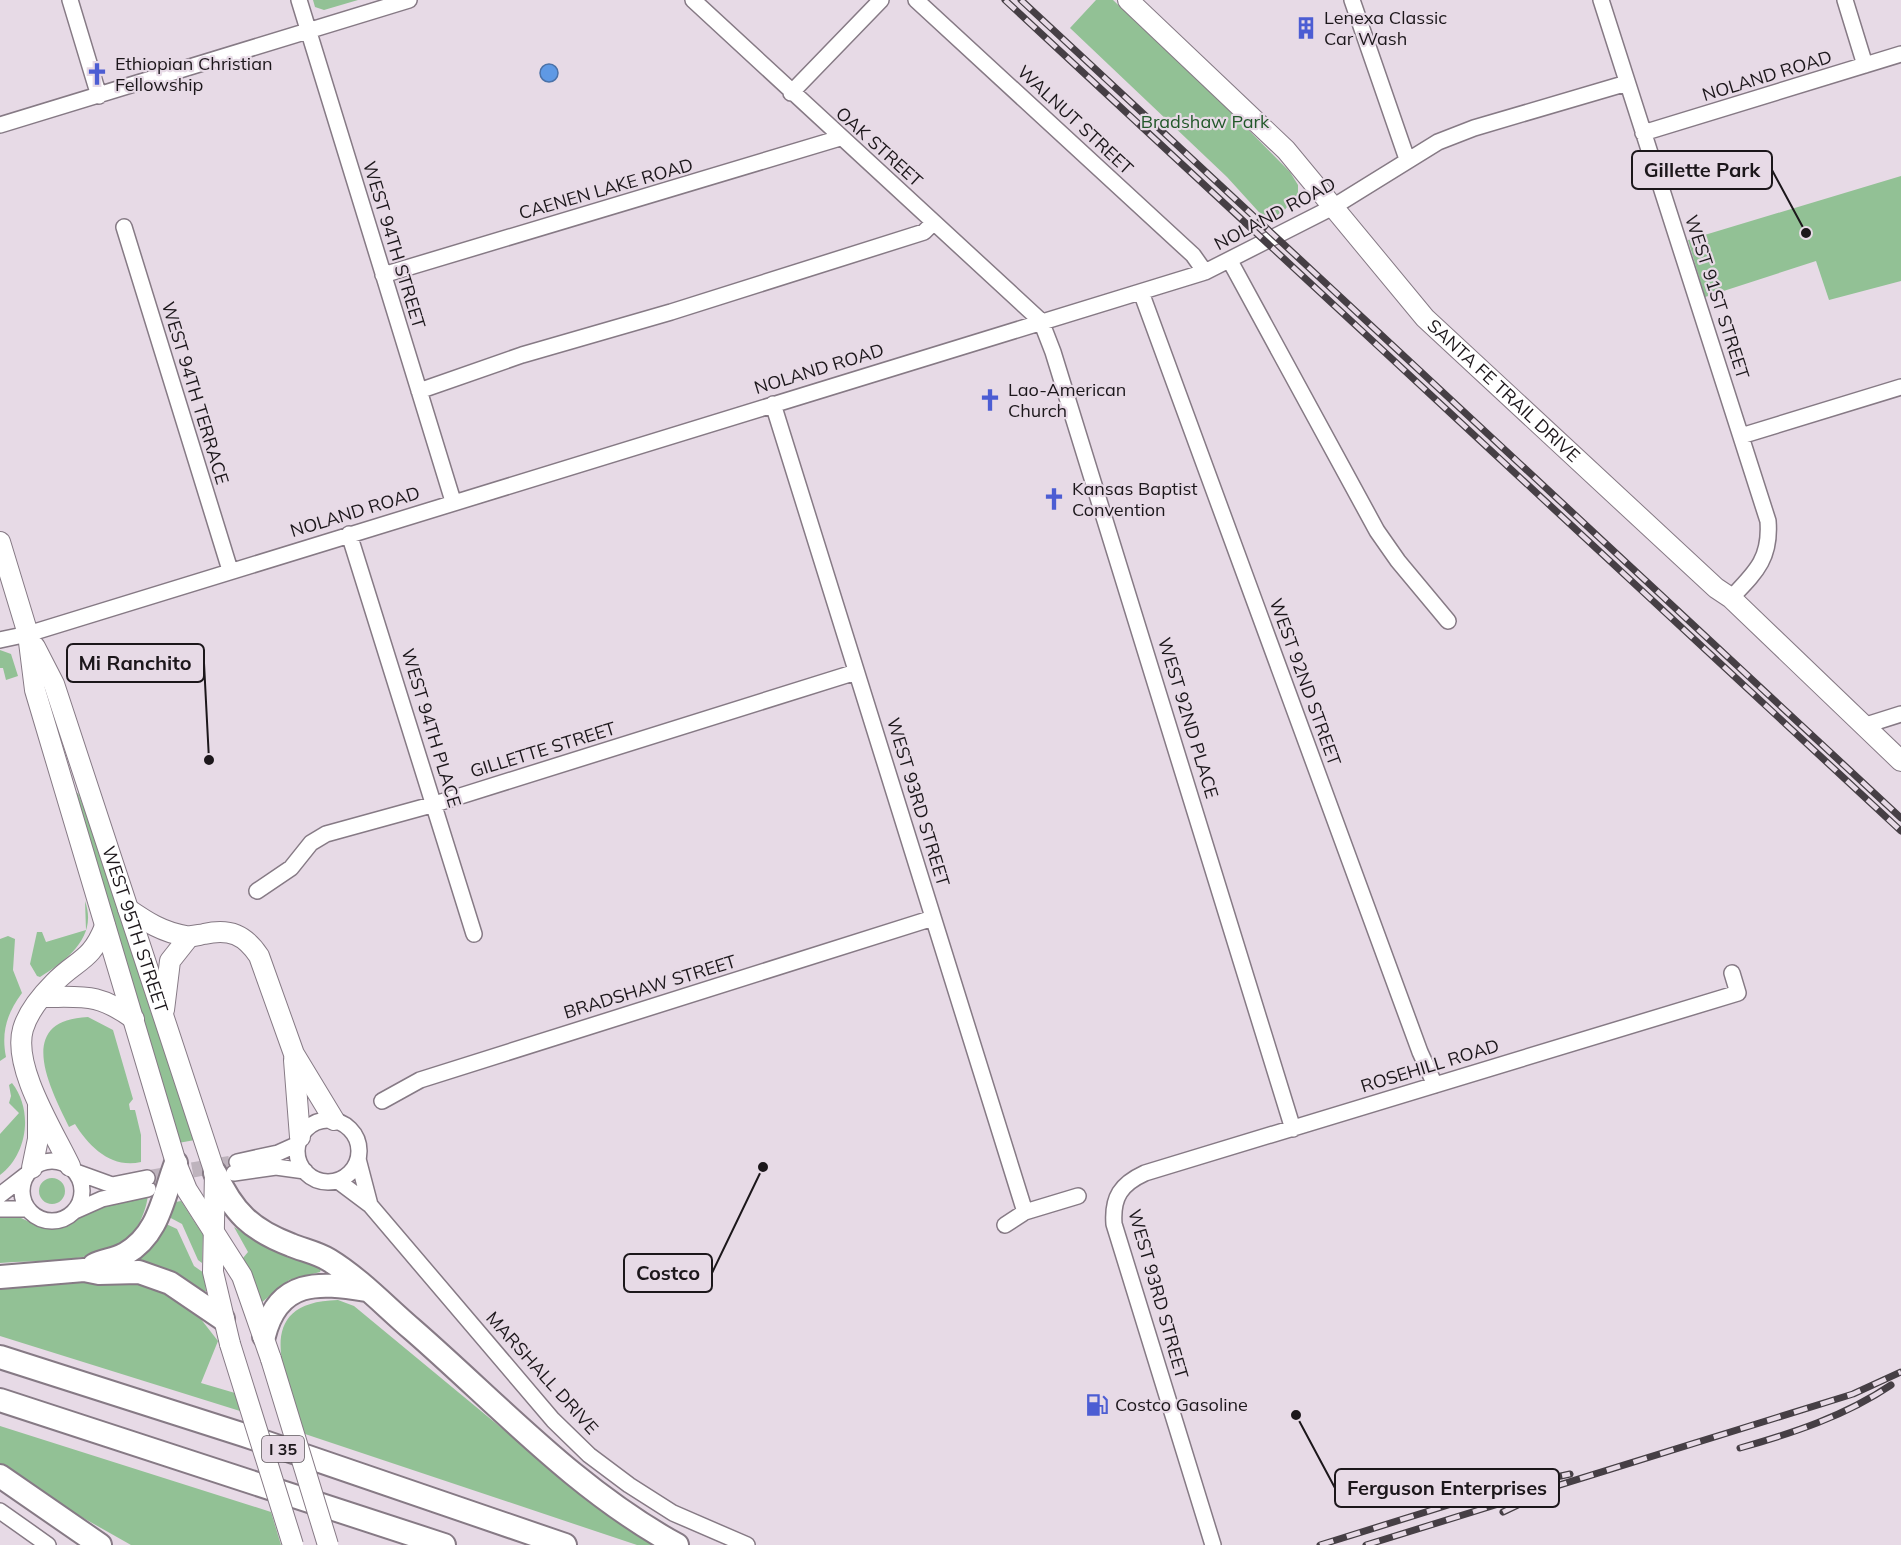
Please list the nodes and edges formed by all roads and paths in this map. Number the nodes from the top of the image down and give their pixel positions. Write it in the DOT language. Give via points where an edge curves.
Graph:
graph roads {
  1 [pos="70,0"];
  2 [pos="299,0"];
  3 [pos="409,0"];
  4 [pos="693,0"];
  5 [pos="881,0"];
  6 [pos="916,0"];
  7 [pos="1128,0"];
  8 [pos="1352,0"];
  9 [pos="1600,0"];
  10 [pos="1845,0"];
  11 [pos="309,31"];
  12 [pos="1901,54"];
  13 [pos="1865,65"];
  14 [pos="1627,83"];
  15 [pos="791,93"];
  16 [pos="99,96"];
  17 [pos="0,125"];
  18 [pos="1643,133"];
  19 [pos="840,138"];
  20 [pos="1407,159"];
  21 [pos="1333,207"];
  22 [pos="933,223"];
  23 [pos="124,227"];
  24 [pos="1230,261"];
  25 [pos="1205,272"];
  26 [pos="383,275"];
  27 [pos="1141,292"];
  28 [pos="1041,321"];
  29 [pos="1901,387"];
  30 [pos="419,390"];
  31 [pos="773,404"];
  32 [pos="1741,436"];
  33 [pos="453,501"];
  34 [pos="350,534"];
  35 [pos="0,542"];
  36 [pos="230,570"];
  37 [pos="1731,598"];
  38 [pos="1448,621"];
  39 [pos="28,634"];
  40 [pos="0,640"];
  41 [pos="856,672"];
  42 [pos="1901,714"];
  43 [pos="1863,726"];
  44 [pos="1901,761"];
  45 [pos="435,804"];
  46 [pos="257,891"];
  47 [pos="128,909"];
  48 [pos="933,918"];
  49 [pos="105,926"];
  50 [pos="474,934"];
  51 [pos="189,937"];
  52 [pos="1732,973"];
  53 [pos="43,997"];
  54 [pos="134,1019"];
  55 [pos="164,1022"];
  56 [pos="294,1054"];
  57 [pos="1435,1085"];
  58 [pos="38,1100"];
  59 [pos="382,1101"];
  60 [pos="334,1120"];
  61 [pos="1293,1129"];
  62 [pos="299,1141"];
  63 [pos="358,1159"];
  64 [pos="176,1163"];
  65 [pos="73,1169"];
  66 [pos="227,1170"];
  67 [pos="29,1171"];
  68 [pos="305,1172"];
  69 [pos="338,1181"];
  70 [pos="1118,1192"];
  71 [pos="0,1196"];
  72 [pos="1078,1196"];
  73 [pos="370,1205"];
  74 [pos="0,1209"];
  75 [pos="27,1209"];
  76 [pos="75,1211"];
  77 [pos="1025,1212"];
  78 [pos="1005,1225"];
  79 [pos="214,1232"];
  80 [pos="84,1270"];
  81 [pos="0,1277"];
  82 [pos="368,1290"];
  83 [pos="223,1319"];
  84 [pos="264,1336"];
  85 [pos="0,1357"];
  86 [pos="0,1400"];
  87 [pos="0,1476"];
  88 [pos="0,1511"];
  89 [pos="48,1545"];
  90 [pos="100,1545"];
  91 [pos="292,1545"];
  92 [pos="328,1545"];
  93 [pos="444,1545"];
  94 [pos="565,1545"];
  95 [pos="677,1545"];
  96 [pos="747,1545"];
  97 [pos="1213,1545"];
  1 -- 16 [label="street"];
  2 -- 11 [label="street, WEST 94TH STREET"];
  3 -- 11 [label="street"];
  4 -- 15 [label="street, OAK STREET"];
  5 -- 15 [label="street"];
  6 -- 25 [label="street, WALNUT STREET" via="1193,255"];
  7 -- 21 [label="main road, SANTA FE TRAIL DRIVE" via="1286,150"];
  8 -- 20 [label="street"];
  9 -- 14 [label="street, WEST 91ST STREET"];
  10 -- 13 [label="street"];
  11 -- 16 [label="street"];
  11 -- 26 [label="street, WEST 94TH STREET"];
  12 -- 13 [label="street, NOLAND ROAD"];
  13 -- 18 [label="street, NOLAND ROAD"];
  14 -- 18 [label="street, WEST 91ST STREET"];
  14 -- 20 [label="street, NOLAND ROAD" via="1474,128"];
  15 -- 19 [label="street, OAK STREET"];
  16 -- 17 [label="street"];
  18 -- 32 [label="street, WEST 91ST STREET"];
  19 -- 22 [label="street, OAK STREET"];
  19 -- 26 [label="street, CAENEN LAKE ROAD"];
  20 -- 21 [label="street, NOLAND ROAD"];
  21 -- 24 [label="street, NOLAND ROAD"];
  21 -- 37 [label="main road, SANTA FE TRAIL DRIVE" via="1425,318"];
  22 -- 28 [label="street, OAK STREET"];
  22 -- 30 [label="street" via="924,232 902,240"];
  23 -- 36 [label="street, WEST 94TH TERRACE"];
  24 -- 25 [label="street, NOLAND ROAD"];
  24 -- 38 [label="street" via="1377,531"];
  25 -- 27 [label="street, NOLAND ROAD"];
  26 -- 30 [label="street, WEST 94TH STREET"];
  27 -- 28 [label="street, NOLAND ROAD"];
  27 -- 57 [label="street, WEST 92ND STREET"];
  28 -- 31 [label="street, NOLAND ROAD"];
  28 -- 61 [label="street, WEST 92ND PLACE"];
  29 -- 32 [label="street"];
  30 -- 33 [label="street, WEST 94TH STREET"];
  31 -- 33 [label="street, NOLAND ROAD"];
  31 -- 41 [label="street, WEST 93RD STREET"];
  32 -- 37 [label="street, WEST 91ST STREET" via="1768,521 1769,537 1758,569"];
  33 -- 34 [label="street, NOLAND ROAD"];
  34 -- 36 [label="street, NOLAND ROAD"];
  34 -- 45 [label="street, WEST 94TH PLACE"];
  35 -- 39 [label="main road, WEST 95TH STREET"];
  36 -- 39 [label="street, NOLAND ROAD"];
  37 -- 43 [label="main road, SANTA FE TRAIL DRIVE"];
  39 -- 40 [label="street, NOLAND ROAD"];
  39 -- 47 [label="main road, WEST 95TH STREET" via="54,684"];
  39 -- 49 [label="main road, WEST 95TH STREET" via="35,690"];
  41 -- 45 [label="street, GILLETTE STREET"];
  41 -- 48 [label="street, WEST 93RD STREET"];
  42 -- 43 [label="street"];
  43 -- 44 [label="main road, SANTA FE TRAIL DRIVE"];
  45 -- 46 [label="street, GILLETTE STREET" via="326,834 311,843 291,868"];
  45 -- 50 [label="street, WEST 94TH PLACE"];
  47 -- 51 [label="main road" via="155,929"];
  47 -- 55 [label="main road, WEST 95TH STREET"];
  48 -- 59 [label="street, BRADSHAW STREET" via="420,1080"];
  48 -- 77 [label="street, WEST 93RD STREET"];
  49 -- 53 [label="main road" via="98,945 85,960 54,983"];
  49 -- 54 [label="main road, WEST 95TH STREET"];
  51 -- 55 [label="main road" via="170,961"];
  51 -- 56 [label="main road" via="234,932 250,942 259,956"];
  52 -- 57 [label="street, ROSEHILL ROAD" via="1738,993"];
  53 -- 54 [label="main road" via="90,997 108,1002"];
  53 -- 58 [label="main road" via="22,1030 22,1054"];
  54 -- 64 [label="main road, WEST 95TH STREET"];
  55 -- 66 [label="main road, WEST 95TH STREET"];
  56 -- 60 [label="main road"];
  56 -- 62 [label="main road"];
  57 -- 61 [label="street, ROSEHILL ROAD"];
  58 -- 65 [label="main road"];
  58 -- 67 [label="main road" via="38,1140"];
  60 -- 62 [label="street" via="314,1123"];
  60 -- 63 [label="street" via="344,1124 357,1139"];
  61 -- 70 [label="street, ROSEHILL ROAD" via="1146,1173 1130,1180"];
  62 -- 66 [label="street" via="278,1153"];
  62 -- 68 [label="street" via="297,1154"];
  63 -- 69 [label="street" via="354,1168"];
  63 -- 73 [label="street, MARSHALL DRIVE"];
  64 -- 79 [label="main road, WEST 95TH STREET" via="187,1190"];
  64 -- 80 [label="highway" via="159,1217 145,1239 123,1256"];
  65 -- 67 [label="street" via="51,1160"];
  65 -- 76 [label="street" via="83,1192"];
  65 -- 76 [label="street" via="112,1185 148,1183"];
  66 -- 68 [label="street" via="276,1167"];
  66 -- 79 [label="main road, WEST 95TH STREET"];
  66 -- 82 [label="highway" via="225,1196 249,1223 281,1241 328,1259"];
  67 -- 71 [label="street"];
  67 -- 75 [label="street" via="21,1192"];
  68 -- 69 [label="street" via="320,1181"];
  69 -- 73 [label="street, MARSHALL DRIVE"];
  70 -- 97 [label="street, WEST 93RD STREET" via="1113,1207 1114,1224"];
  72 -- 77 [label="street"];
  73 -- 96 [label="street, MARSHALL DRIVE" via="553,1420 589,1455 673,1513"];
  74 -- 75 [label="street"];
  75 -- 76 [label="street" via="42,1220 51,1221 69,1217"];
  77 -- 78 [label="street"];
  79 -- 83 [label="main road, WEST 95TH STREET" via="213,1272"];
  79 -- 84 [label="main road, WEST 95TH STREET" via="242,1276"];
  80 -- 81 [label="highway"];
  80 -- 83 [label="highway" via="139,1272 156,1277 185,1291"];
  82 -- 84 [label="highway" via="326,1283 300,1290 277,1307"];
  82 -- 95 [label="highway" via="560,1466 630,1517"];
  83 -- 91 [label="main road, WEST 95TH STREET, bridge"];
  84 -- 92 [label="main road, WEST 95TH STREET, bridge"];
  85 -- 94 [label="highway, I 35"];
  86 -- 93 [label="highway, I 35"];
  87 -- 90 [label="highway"];
  88 -- 89 [label="street"];
}
